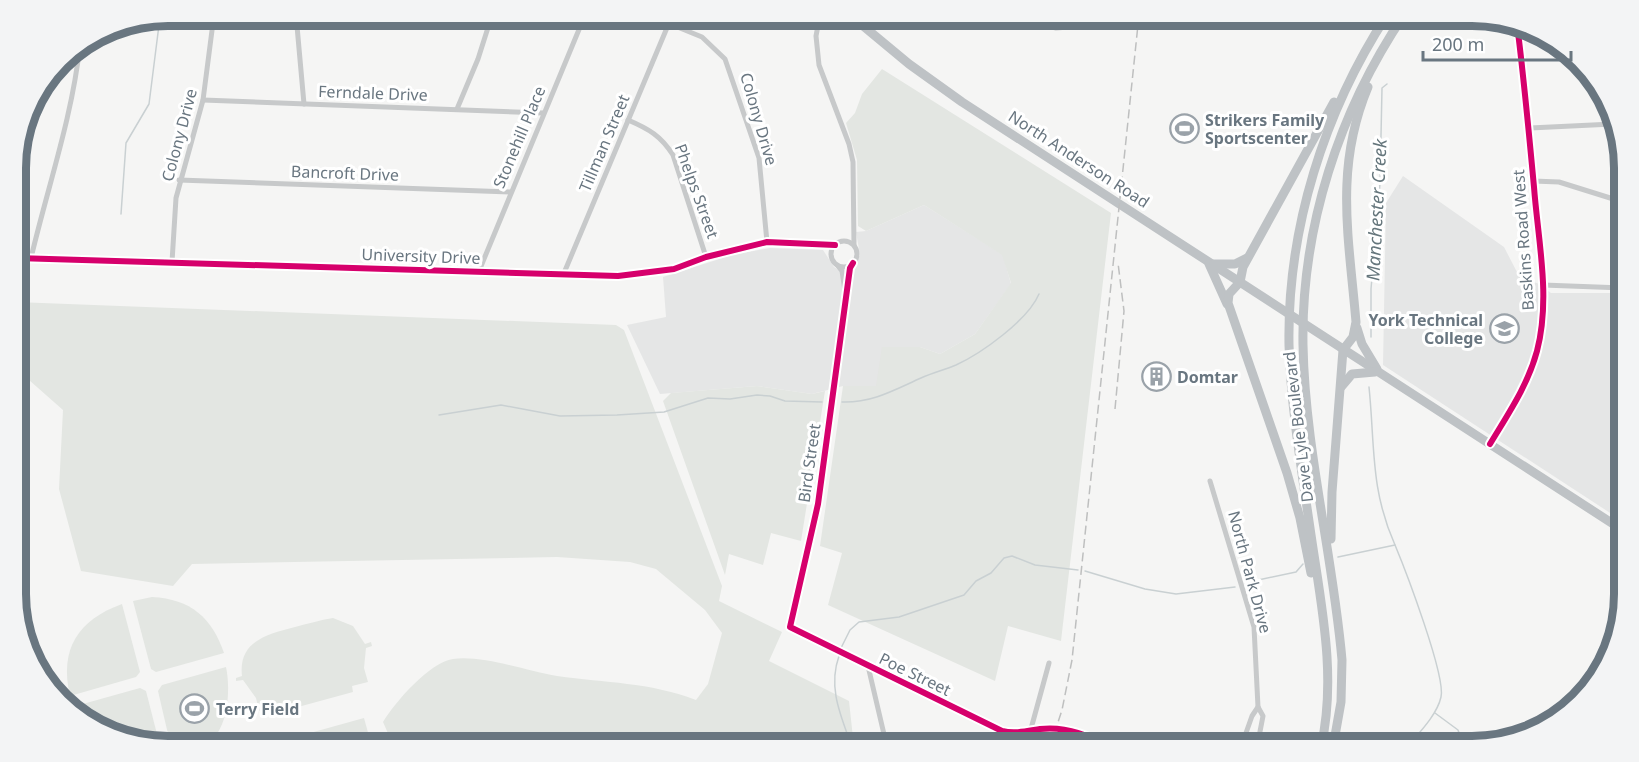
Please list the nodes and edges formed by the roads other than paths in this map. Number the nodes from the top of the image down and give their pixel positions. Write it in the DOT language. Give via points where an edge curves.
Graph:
graph roads {
  1 [pos="213,26"];
  2 [pos="297,26"];
  3 [pos="488,26"];
  4 [pos="580,26"];
  5 [pos="668,26"];
  6 [pos="676,26"];
  7 [pos="818,26"];
  8 [pos="864,26"];
  9 [pos="1048,26"];
  10 [pos="1070,26"];
  11 [pos="1380,26"];
  12 [pos="1398,26"];
  13 [pos="1399,26"];
  14 [pos="1518,33"];
  15 [pos="1369,44"];
  16 [pos="78,58"];
  17 [pos="203,100"];
  18 [pos="304,104"];
  19 [pos="457,109"];
  20 [pos="543,113"];
  21 [pos="628,120"];
  22 [pos="1607,124"];
  23 [pos="1530,128"];
  24 [pos="180,180"];
  25 [pos="1533,181"];
  26 [pos="510,192"];
  27 [pos="1614,199"];
  28 [pos="854,233"];
  29 [pos="846,241"];
  30 [pos="767,242"];
  31 [pos="820,245"];
  32 [pos="835,245"];
  33 [pos="854,245"];
  34 [pos="831,255"];
  35 [pos="706,257"];
  36 [pos="1249,257"];
  37 [pos="26,258"];
  38 [pos="31,258"];
  39 [pos="172,262"];
  40 [pos="1208,262"];
  41 [pos="854,263"];
  42 [pos="837,265"];
  43 [pos="479,271"];
  44 [pos="564,273"];
  45 [pos="1240,282"];
  46 [pos="1543,285"];
  47 [pos="1614,288"];
  48 [pos="846,301"];
  49 [pos="1228,307"];
  50 [pos="1356,322"];
  51 [pos="1343,350"];
  52 [pos="1380,373"];
  53 [pos="1339,394"];
  54 [pos="1490,444"];
  55 [pos="1210,481"];
  56 [pos="1614,525"];
  57 [pos="1331,574"];
  58 [pos="790,627"];
  59 [pos="1327,654"];
  60 [pos="1049,663"];
  61 [pos="868,666"];
  62 [pos="1258,707"];
  63 [pos="1031,731"];
  64 [pos="1071,731"];
  65 [pos="884,736"];
  66 [pos="1029,736"];
  67 [pos="1069,736"];
  68 [pos="1083,736"];
  69 [pos="1245,736"];
  70 [pos="1259,736"];
  71 [pos="1323,736"];
  72 [pos="1335,736"];
  1 -- 17 [label="street, Colony Drive"];
  2 -- 18 [label="street"];
  3 -- 19 [label="street"];
  4 -- 20 [label="street, Stonehill Place"];
  5 -- 21 [label="street, Tillman Street"];
  6 -- 30 [label="street, Colony Drive" via="702,37 729,67 759,158"];
  7 -- 28 [label="street, Bird Street" via="819,65 853,162"];
  8 -- 40 [label="main road, North Anderson Road" via="934,82"];
  9 -- 10 [label="street"];
  11 -- 15 [label="main road, Dave Lyle Boulevard"];
  12 -- 57 [label="main road, Dave Lyle Boulevard" via="1362,86 1335,151 1314,230 1305,300 1303,345 1308,409"];
  13 -- 50 [label="main road" via="1369,85 1349,148 1345,198"];
  14 -- 23 [label="street, Baskins Road West"];
  15 -- 36 [label="main road"];
  15 -- 59 [label="main road, Dave Lyle Boulevard" via="1338,104 1312,177 1298,236 1291,292 1289,337 1294,406"];
  16 -- 38 [label="street" via="71,110"];
  17 -- 18 [label="street, Ferndale Drive"];
  17 -- 24 [label="street, Colony Drive"];
  18 -- 19 [label="street, Ferndale Drive"];
  19 -- 20 [label="street, Ferndale Drive"];
  20 -- 26 [label="street, Stonehill Place"];
  21 -- 35 [label="street, Phelps Street" via="652,130 673,155"];
  21 -- 44 [label="street, Tillman Street"];
  22 -- 23 [label="street"];
  23 -- 25 [label="street, Baskins Road West"];
  24 -- 26 [label="street, Bancroft Drive"];
  24 -- 39 [label="street, Colony Drive" via="173,217"];
  25 -- 27 [label="street" via="1559,182"];
  25 -- 46 [label="street, Baskins Road West"];
  26 -- 43 [label="street, Stonehill Place"];
  28 -- 29 [label="street"];
  28 -- 33 [label="street, Bird Street"];
  29 -- 32 [label="street"];
  29 -- 33 [label="street"];
  30 -- 31 [label="street, University Drive"];
  30 -- 35 [label="street, University Drive"];
  31 -- 32 [label="street, University Drive"];
  31 -- 34 [label="street"];
  32 -- 34 [label="street"];
  33 -- 41 [label="street, Bird Street"];
  34 -- 42 [label="street, Bird Street"];
  35 -- 44 [label="street, University Drive" via="675,269 637,275"];
  36 -- 40 [label="main road" via="1228,265"];
  36 -- 45 [label="main road"];
  37 -- 38 [label="street, University Drive"];
  38 -- 39 [label="street, University Drive"];
  39 -- 43 [label="street, University Drive"];
  40 -- 45 [label="main road, North Anderson Road"];
  40 -- 49 [label="main road"];
  41 -- 42 [label="street"];
  41 -- 48 [label="street, Bird Street"];
  42 -- 48 [label="street, Bird Street" via="842,271"];
  43 -- 44 [label="street, University Drive"];
  45 -- 49 [label="main road" via="1229,294"];
  45 -- 51 [label="main road, North Anderson Road"];
  46 -- 47 [label="street"];
  46 -- 54 [label="street, Baskins Road West" via="1541,331 1532,368"];
  48 -- 58 [label="street, Bird Street" via="818,504"];
  49 -- 59 [label="main road" via="1293,490"];
  50 -- 51 [label="main road" via="1353,337"];
  50 -- 52 [label="main road" via="1362,344"];
  51 -- 52 [label="main road, North Anderson Road"];
  51 -- 53 [label="main road"];
  52 -- 53 [label="main road" via="1352,374 1343,382"];
  52 -- 54 [label="main road, North Anderson Road"];
  53 -- 57 [label="main road" via="1331,501"];
  54 -- 56 [label="main road, North Anderson Road"];
  55 -- 62 [label="street, North Park Drive" via="1254,627"];
  57 -- 72 [label="main road, Dave Lyle Boulevard" via="1342,660"];
  58 -- 61 [label="street, Poe Street"];
  59 -- 71 [label="main road, Dave Lyle Boulevard" via="1328,704"];
  60 -- 63 [label="street"];
  61 -- 63 [label="street, Poe Street" via="992,727 1008,732"];
  61 -- 65 [label="street"];
  62 -- 69 [label="street, North Park Drive"];
  62 -- 70 [label="street, North Park Drive" via="1263,716"];
  63 -- 64 [label="street, Poe Street"];
  63 -- 66 [label="street"];
  64 -- 67 [label="street"];
  64 -- 68 [label="street, Poe Street"];
}
